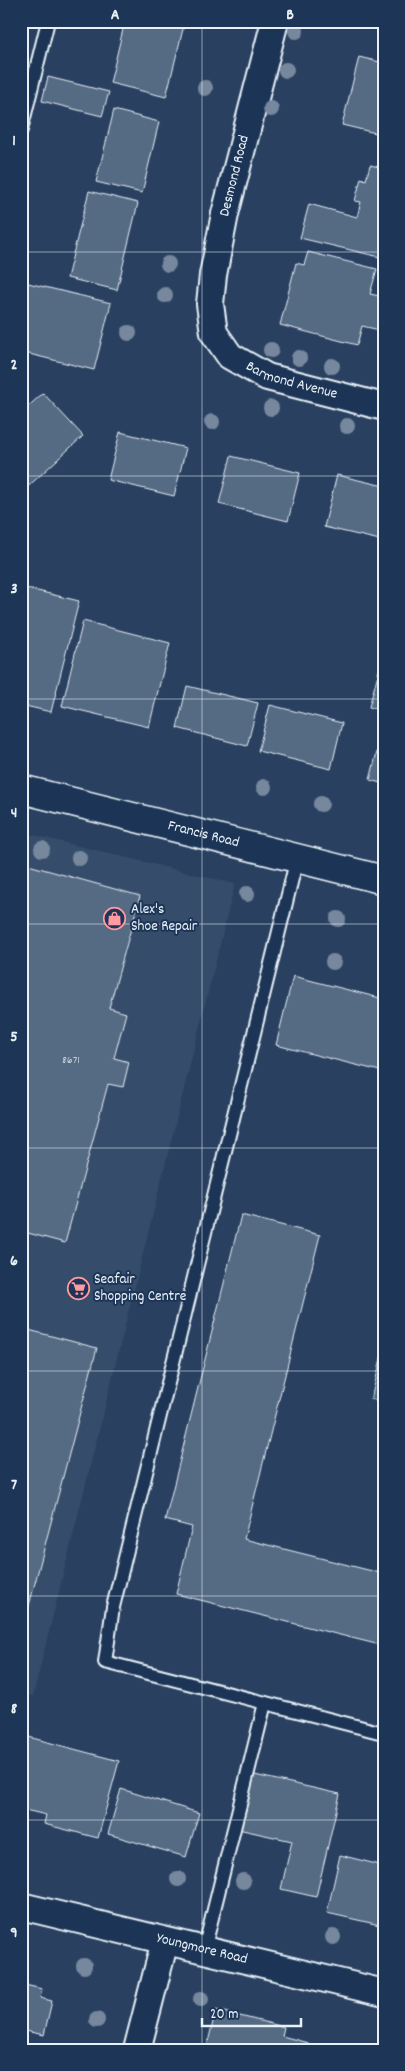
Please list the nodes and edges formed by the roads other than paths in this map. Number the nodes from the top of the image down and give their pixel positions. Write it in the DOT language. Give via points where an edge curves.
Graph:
graph roads {
  1 [pos="48,21"];
  2 [pos="275,21"];
  3 [pos="21,130"];
  4 [pos="214,333"];
  5 [pos="384,407"];
  6 [pos="21,789"];
  7 [pos="297,858"];
  8 [pos="384,880"];
  9 [pos="265,1703"];
  10 [pos="383,1733"];
  11 [pos="21,1906"];
  12 [pos="165,1941"];
  13 [pos="204,1950"];
  14 [pos="384,1993"];
  15 [pos="137,2050"];
  1 -- 3 [label="lane"];
  2 -- 4 [label="street, Desmond Road" via="212,275 210,304"];
  4 -- 5 [label="street, Barmond Avenue" via="230,356 268,377"];
  6 -- 7 [label="street, Francis Road"];
  7 -- 8 [label="street, Francis Road"];
  7 -- 9 [label="lane" via="113,1607 105,1662"];
  9 -- 10 [label="lane"];
  9 -- 13 [label="lane"];
  11 -- 12 [label="street, Youngmore Road"];
  12 -- 13 [label="street, Youngmore Road"];
  12 -- 15 [label="street"];
  13 -- 14 [label="street, Youngmore Road"];
}
